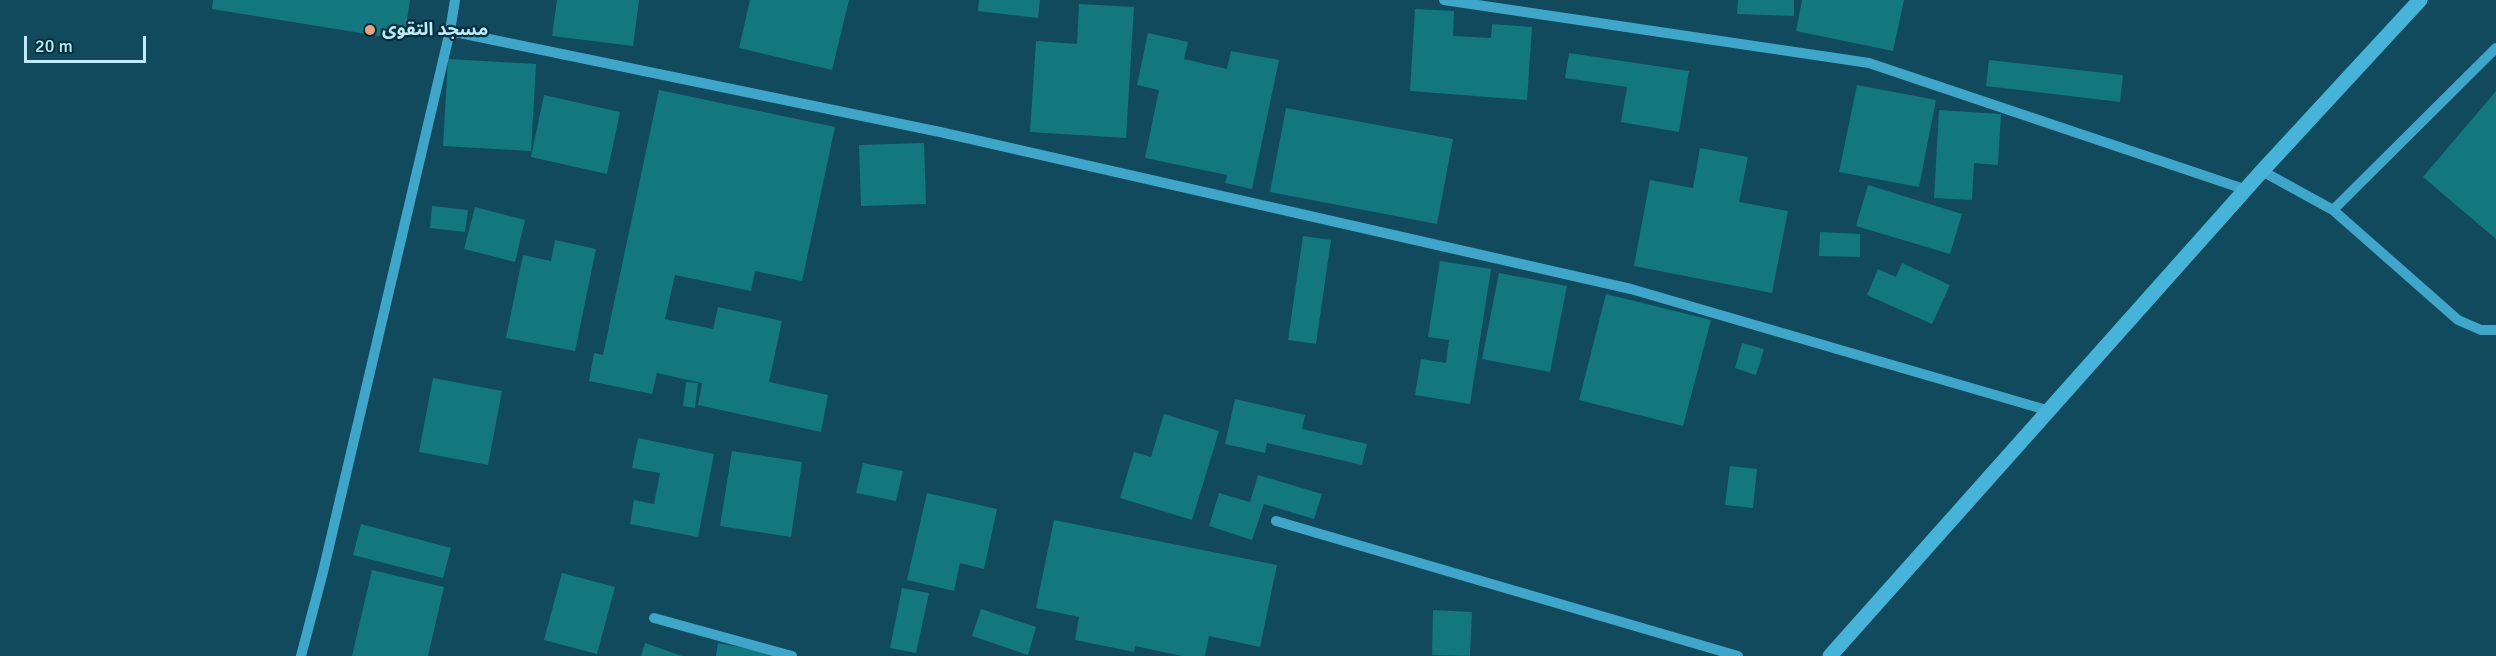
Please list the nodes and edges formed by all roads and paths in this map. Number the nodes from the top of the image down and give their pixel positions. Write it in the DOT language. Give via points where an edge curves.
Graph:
graph roads {
  1 [pos="455,0"];
  2 [pos="1444,0"];
  3 [pos="2420,0"];
  4 [pos="450,31"];
  5 [pos="2496,48"];
  6 [pos="2262,171"];
  7 [pos="2247,190"];
  8 [pos="2333,210"];
  9 [pos="2496,330"];
  10 [pos="2050,411"];
  11 [pos="1276,521"];
  12 [pos="654,618"];
  13 [pos="301,656"];
  14 [pos="792,656"];
  15 [pos="1738,656"];
  16 [pos="1830,656"];
  1 -- 4 [label="street"];
  2 -- 7 [label="street" via="1869,63"];
  3 -- 6 [label="main road"];
  4 -- 10 [label="street" via="951,135 1632,289"];
  4 -- 13 [label="street"];
  5 -- 8 [label="street"];
  6 -- 7 [label="main road"];
  6 -- 8 [label="street"];
  7 -- 10 [label="main road"];
  8 -- 9 [label="street" via="2458,320 2481,330"];
  10 -- 16 [label="main road"];
  11 -- 15 [label="street"];
  12 -- 14 [label="street"];
}
